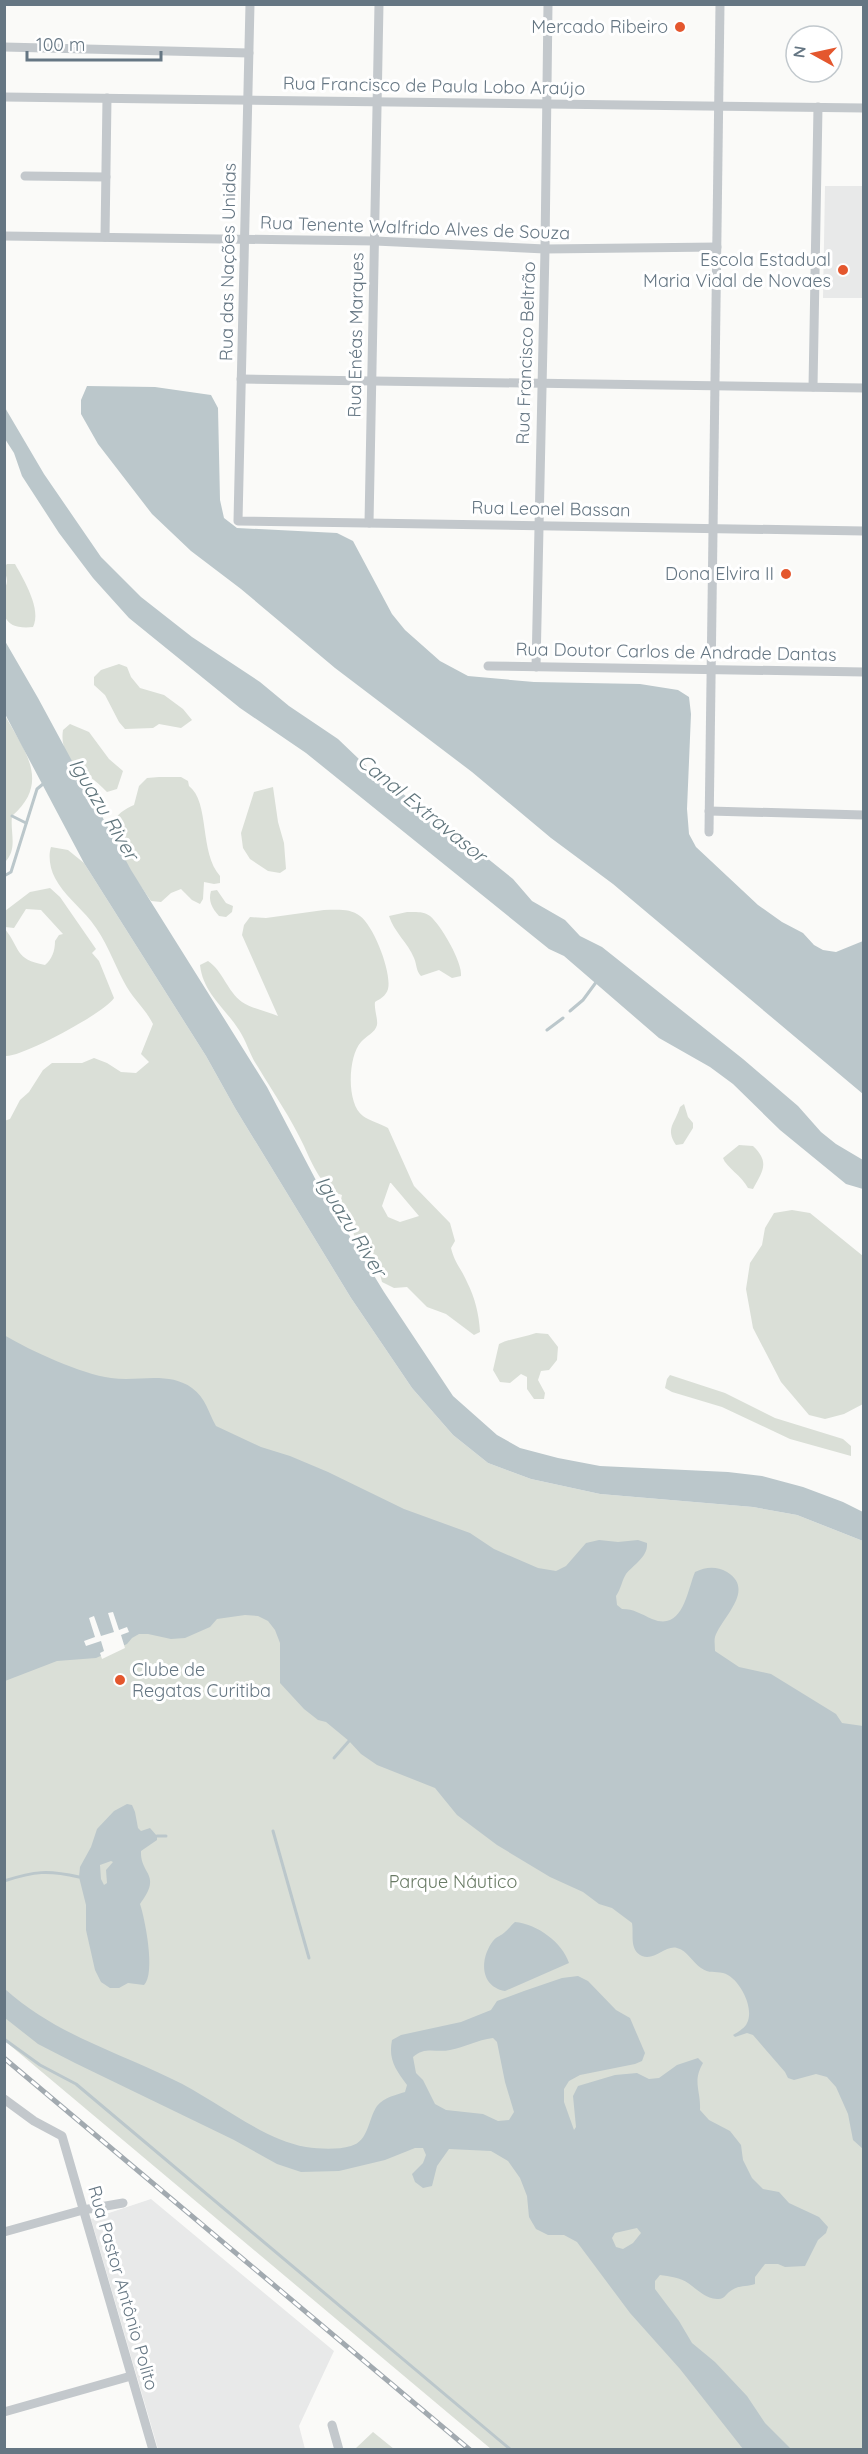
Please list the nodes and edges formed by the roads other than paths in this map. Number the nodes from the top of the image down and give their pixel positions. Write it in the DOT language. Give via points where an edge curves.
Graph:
graph roads {
  1 [pos="250,4"];
  2 [pos="379,4"];
  3 [pos="548,4"];
  4 [pos="720,4"];
  5 [pos="4,47"];
  6 [pos="249,53"];
  7 [pos="4,97"];
  8 [pos="107,98"];
  9 [pos="248,100"];
  10 [pos="378,102"];
  11 [pos="546,104"];
  12 [pos="719,106"];
  13 [pos="818,107"];
  14 [pos="864,108"];
  15 [pos="25,176"];
  16 [pos="106,177"];
  17 [pos="4,236"];
  18 [pos="105,237"];
  19 [pos="244,239"];
  20 [pos="375,241"];
  21 [pos="717,247"];
  22 [pos="545,249"];
  23 [pos="241,379"];
  24 [pos="372,381"];
  25 [pos="541,383"];
  26 [pos="715,386"];
  27 [pos="813,387"];
  28 [pos="864,388"];
  29 [pos="238,521"];
  30 [pos="369,523"];
  31 [pos="538,526"];
  32 [pos="713,528"];
  33 [pos="864,531"];
  34 [pos="488,666"];
  35 [pos="536,667"];
  36 [pos="711,670"];
  37 [pos="864,672"];
  38 [pos="709,811"];
  39 [pos="864,815"];
  40 [pos="709,832"];
  41 [pos="4,2099"];
  42 [pos="123,2203"];
  43 [pos="83,2210"];
  44 [pos="4,2232"];
  45 [pos="132,2376"];
  46 [pos="4,2412"];
  47 [pos="332,2425"];
  48 [pos="153,2450"];
  49 [pos="339,2450"];
  1 -- 6 [label="street, Rua das Nações Unidas"];
  2 -- 10 [label="street, Rua Enéas Marques"];
  3 -- 11 [label="street, Rua Francisco Beltrão"];
  4 -- 12 [label="street"];
  5 -- 6 [label="street"];
  6 -- 9 [label="street, Rua das Nações Unidas"];
  7 -- 8 [label="street, Rua Francisco de Paula Lobo Araújo"];
  8 -- 9 [label="street, Rua Francisco de Paula Lobo Araújo"];
  8 -- 16 [label="street"];
  9 -- 10 [label="street, Rua Francisco de Paula Lobo Araújo"];
  9 -- 19 [label="street, Rua das Nações Unidas"];
  10 -- 11 [label="street, Rua Francisco de Paula Lobo Araújo"];
  10 -- 20 [label="street, Rua Enéas Marques"];
  11 -- 12 [label="street, Rua Francisco de Paula Lobo Araújo"];
  11 -- 22 [label="street, Rua Francisco Beltrão"];
  12 -- 13 [label="street, Rua Francisco de Paula Lobo Araújo"];
  12 -- 21 [label="street"];
  13 -- 14 [label="street, Rua Francisco de Paula Lobo Araújo"];
  13 -- 27 [label="street"];
  15 -- 16 [label="street"];
  16 -- 18 [label="street"];
  17 -- 18 [label="street, Rua Tenente Walfrido Alves de Souza"];
  18 -- 19 [label="street, Rua Tenente Walfrido Alves de Souza"];
  19 -- 20 [label="street, Rua Tenente Walfrido Alves de Souza"];
  19 -- 23 [label="street, Rua das Nações Unidas"];
  20 -- 22 [label="street, Rua Tenente Walfrido Alves de Souza"];
  20 -- 24 [label="street, Rua Enéas Marques"];
  21 -- 22 [label="street, Rua Tenente Walfrido Alves de Souza"];
  21 -- 26 [label="street"];
  22 -- 25 [label="street, Rua Francisco Beltrão"];
  23 -- 24 [label="street"];
  23 -- 29 [label="street, Rua das Nações Unidas"];
  24 -- 25 [label="street"];
  24 -- 30 [label="street, Rua Enéas Marques"];
  25 -- 26 [label="street"];
  25 -- 31 [label="street, Rua Francisco Beltrão"];
  26 -- 27 [label="street"];
  26 -- 32 [label="street"];
  27 -- 28 [label="street"];
  29 -- 30 [label="street, Rua Leonel Bassan"];
  30 -- 31 [label="street, Rua Leonel Bassan"];
  31 -- 32 [label="street, Rua Leonel Bassan"];
  31 -- 35 [label="street, Rua Francisco Beltrão"];
  32 -- 33 [label="street, Rua Leonel Bassan"];
  32 -- 36 [label="street"];
  34 -- 35 [label="street, Rua Doutor Carlos de Andrade Dantas"];
  35 -- 36 [label="street, Rua Doutor Carlos de Andrade Dantas"];
  36 -- 37 [label="street, Rua Doutor Carlos de Andrade Dantas"];
  36 -- 38 [label="street"];
  38 -- 39 [label="street"];
  38 -- 40 [label="street"];
  41 -- 43 [label="street, Rua Pastor Antônio Polito" via="62,2136"];
  42 -- 43 [label="street"];
  43 -- 44 [label="street"];
  43 -- 45 [label="street, Rua Pastor Antônio Polito"];
  45 -- 46 [label="street"];
  45 -- 48 [label="street, Rua Pastor Antônio Polito"];
  47 -- 49 [label="street"];
}
